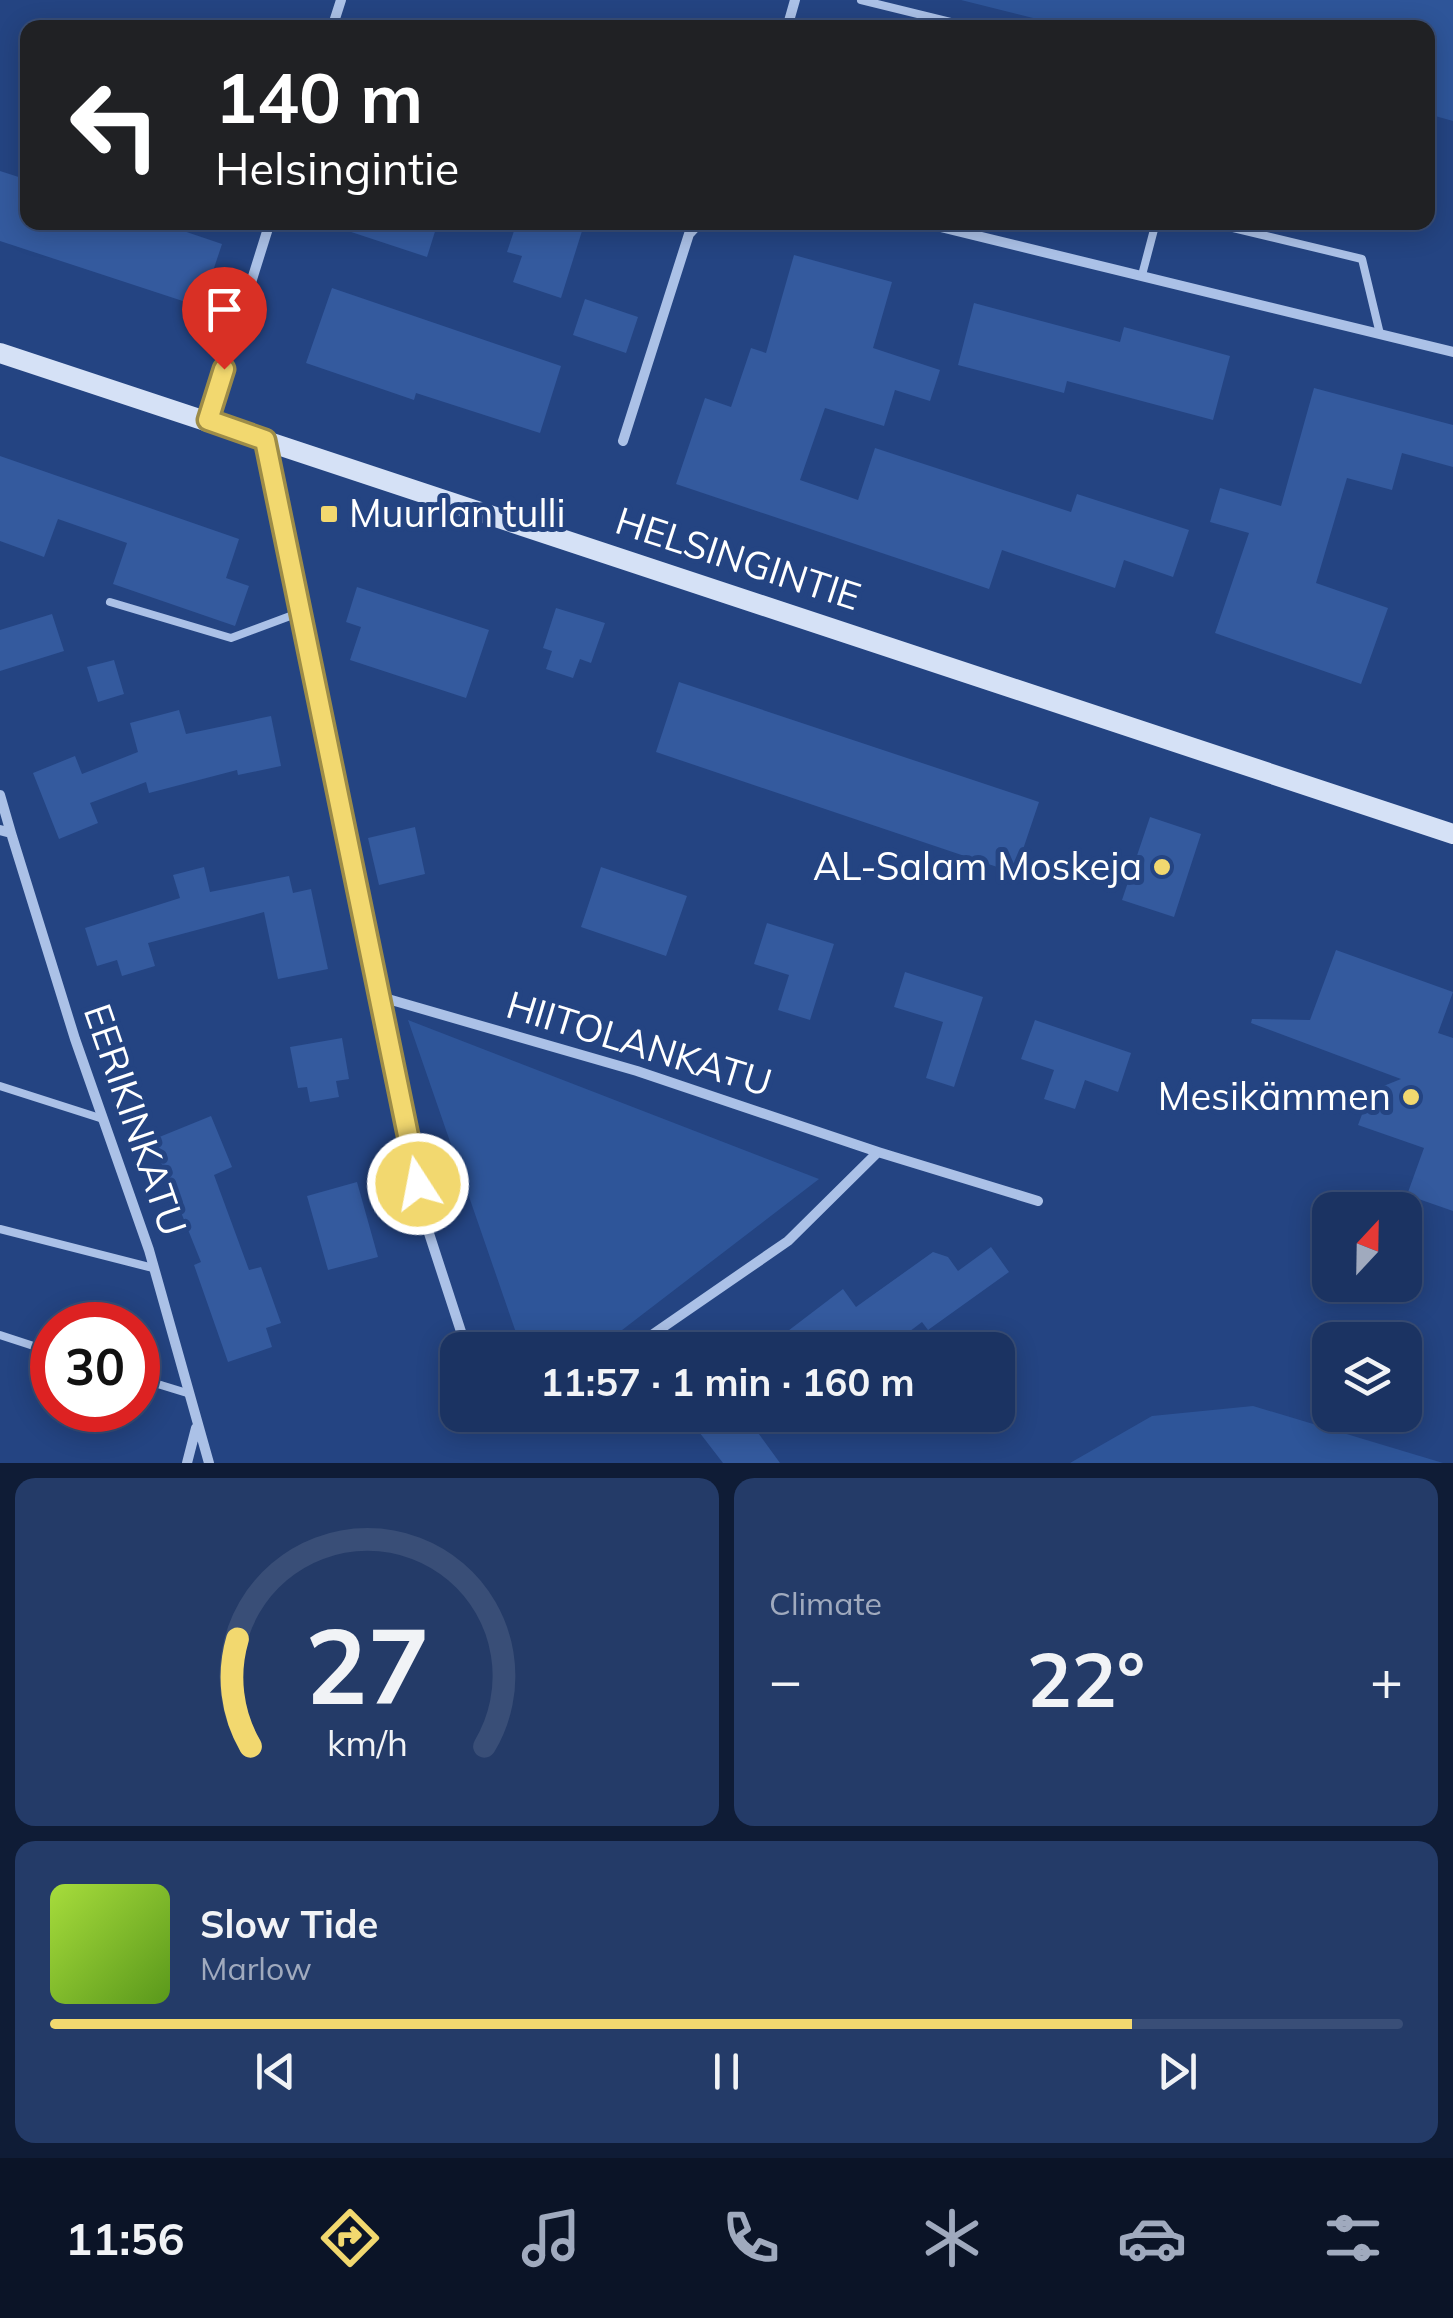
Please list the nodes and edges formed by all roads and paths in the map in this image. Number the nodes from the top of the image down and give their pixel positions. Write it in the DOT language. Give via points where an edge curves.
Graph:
graph roads {
  1 [pos="861,0"];
  2 [pos="942,20"];
  3 [pos="267,230"];
  4 [pos="693,230"];
  5 [pos="953,230"];
  6 [pos="1154,230"];
  7 [pos="1240,230"];
  8 [pos="1142,276"];
  9 [pos="1380,334"];
  10 [pos="1453,352"];
  11 [pos="0,353"];
  12 [pos="208,420"];
  13 [pos="265,440"];
  14 [pos="624,441"];
  15 [pos="110,602"];
  16 [pos="300,612"];
  17 [pos="0,795"];
  18 [pos="6,832"];
  19 [pos="1453,834"];
  20 [pos="381,997"];
  21 [pos="0,1086"];
  22 [pos="102,1119"];
  23 [pos="878,1152"];
  24 [pos="1038,1201"];
  25 [pos="0,1229"];
  26 [pos="154,1268"];
  27 [pos="461,1332"];
  28 [pos="656,1332"];
  29 [pos="0,1336"];
  30 [pos="30,1345"];
  31 [pos="160,1385"];
  32 [pos="187,1393"];
  33 [pos="196,1428"];
  34 [pos="187,1463"];
  35 [pos="209,1463"];
  1 -- 2 [label="lane"];
  3 -- 12 [label="street"];
  4 -- 14 [label="street"];
  5 -- 8 [label="street"];
  6 -- 8 [label="lane"];
  7 -- 9 [label="lane" via="1362,260"];
  8 -- 9 [label="street"];
  9 -- 10 [label="street"];
  11 -- 12 [label="main road, HELSINGINTIE"];
  12 -- 13 [label="main road, HELSINGINTIE"];
  13 -- 16 [label="street"];
  13 -- 19 [label="main road, HELSINGINTIE"];
  15 -- 16 [label="lane" via="231,638"];
  16 -- 20 [label="street"];
  17 -- 18 [label="street, EERIKINKATU"];
  18 -- 22 [label="street, EERIKINKATU"];
  20 -- 23 [label="street, HIITOLANKATU" via="637,1071"];
  20 -- 27 [label="street" via="425,1221"];
  21 -- 22 [label="lane"];
  22 -- 26 [label="street, EERIKINKATU"];
  23 -- 24 [label="street, HIITOLANKATU"];
  23 -- 28 [label="street" via="788,1241"];
  25 -- 26 [label="lane"];
  26 -- 32 [label="street, EERIKINKATU"];
  29 -- 30 [label="lane"];
  31 -- 32 [label="lane"];
  32 -- 33 [label="street, EERIKINKATU"];
  33 -- 34 [label="street, EERIKINKATU"];
  33 -- 35 [label="street, EERIKINKATU"];
}
